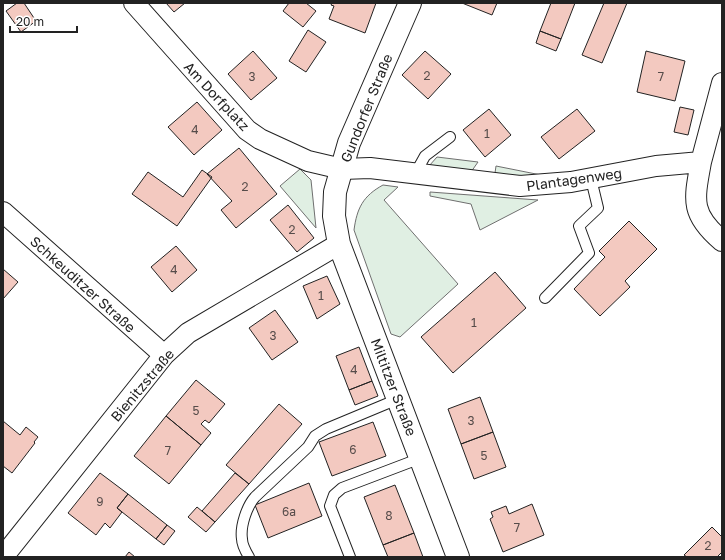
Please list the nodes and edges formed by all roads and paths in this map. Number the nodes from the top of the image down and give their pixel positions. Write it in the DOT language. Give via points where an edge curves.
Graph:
graph roads {
  1 [pos="134,3"];
  2 [pos="410,3"];
  3 [pos="722,82"];
  4 [pos="450,137"];
  5 [pos="701,162"];
  6 [pos="342,169"];
  7 [pos="415,174"];
  8 [pos="591,179"];
  9 [pos="3,212"];
  10 [pos="334,216"];
  11 [pos="722,241"];
  12 [pos="339,244"];
  13 [pos="545,298"];
  14 [pos="164,355"];
  15 [pos="398,399"];
  16 [pos="420,458"];
  17 [pos="3,557"];
  18 [pos="249,557"];
  19 [pos="350,557"];
  20 [pos="458,557"];
  1 -- 6 [label="street, Am Dorfplatz" via="247,130 260,139 308,160"];
  2 -- 6 [label="street, Gundorfer Straße" via="349,143"];
  3 -- 5 [label="street"];
  4 -- 7 [label="lane" via="425,156"];
  5 -- 8 [label="street, Plantagenweg" via="656,166"];
  5 -- 11 [label="street" via="696,205 701,219"];
  6 -- 7 [label="street, Plantagenweg" via="370,168"];
  6 -- 10 [label="street, Gundorfer Straße" via="335,192"];
  7 -- 8 [label="street, Plantagenweg" via="520,186"];
  8 -- 13 [label="lane" via="598,208 579,226 589,253"];
  9 -- 14 [label="street, Schkeuditzer Straße"];
  10 -- 12 [label="street, Miltitzer Straße"];
  12 -- 14 [label="street, Bienitzstraße" via="188,333"];
  12 -- 15 [label="street, Miltitzer Straße"];
  14 -- 17 [label="street, Bienitzstraße"];
  15 -- 16 [label="street, Miltitzer Straße"];
  15 -- 18 [label="lane" via="315,436 308,447 255,497 250,503 242,531 242,539"];
  16 -- 19 [label="lane" via="342,488 334,495 330,506"];
  16 -- 20 [label="street, Miltitzer Straße"];
}
